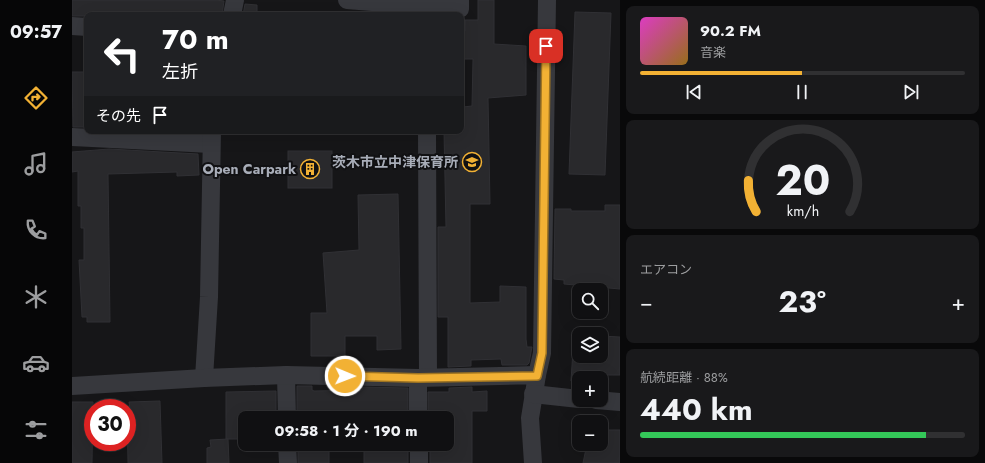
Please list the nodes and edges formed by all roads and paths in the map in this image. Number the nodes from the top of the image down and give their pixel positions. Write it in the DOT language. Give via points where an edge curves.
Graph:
graph roads {
  1 [pos="235,0"];
  2 [pos="347,0"];
  3 [pos="460,0"];
  4 [pos="547,0"];
  5 [pos="233,12"];
  6 [pos="72,26"];
  7 [pos="84,27"];
  8 [pos="427,134"];
  9 [pos="72,137"];
  10 [pos="211,137"];
  11 [pos="286,376"];
  12 [pos="537,376"];
  13 [pos="204,378"];
  14 [pos="423,378"];
  15 [pos="72,386"];
  16 [pos="533,394"];
  17 [pos="572,397"];
  18 [pos="608,401"];
  19 [pos="620,402"];
  20 [pos="287,411"];
  21 [pos="419,411"];
  22 [pos="288,451"];
  23 [pos="419,451"];
  24 [pos="288,463"];
  25 [pos="419,463"];
  26 [pos="533,463"];
  1 -- 5 [label="street"];
  2 -- 3 [label="street" via="460,9"];
  4 -- 12 [label="street" via="542,353"];
  6 -- 7 [label="street"];
  8 -- 14 [label="street"];
  9 -- 10 [label="street"];
  10 -- 13 [label="street" via="209,296"];
  11 -- 13 [label="street"];
  11 -- 14 [label="street"];
  11 -- 20 [label="street"];
  12 -- 14 [label="street"];
  12 -- 16 [label="street"];
  13 -- 15 [label="street"];
  14 -- 21 [label="street"];
  16 -- 17 [label="street"];
  16 -- 26 [label="street" via="530,418"];
  18 -- 19 [label="street"];
  22 -- 24 [label="street"];
  23 -- 25 [label="street"];
}
